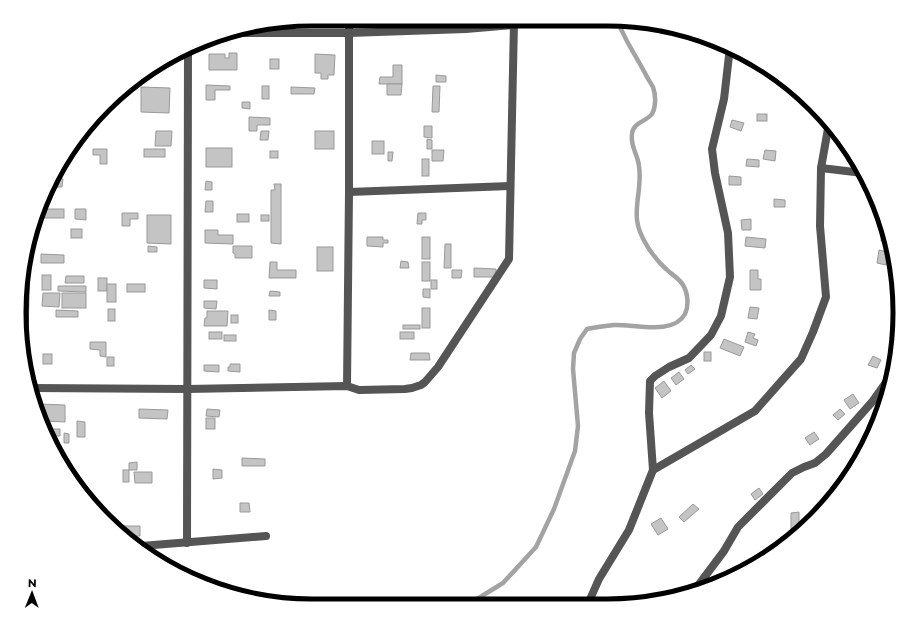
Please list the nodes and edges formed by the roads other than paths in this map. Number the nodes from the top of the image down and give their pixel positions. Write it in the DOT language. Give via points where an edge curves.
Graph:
graph roads {
  1 [pos="349,26"];
  2 [pos="495,26"];
  3 [pos="514,26"];
  4 [pos="251,33"];
  5 [pos="349,34"];
  6 [pos="729,54"];
  7 [pos="188,55"];
  8 [pos="828,131"];
  9 [pos="821,168"];
  10 [pos="857,172"];
  11 [pos="510,186"];
  12 [pos="349,192"];
  13 [pos="883,385"];
  14 [pos="347,386"];
  15 [pos="36,388"];
  16 [pos="187,389"];
  17 [pos="653,470"];
  18 [pos="266,536"];
  19 [pos="186,543"];
  20 [pos="146,546"];
  21 [pos="699,584"];
  22 [pos="590,599"];
  1 -- 5 [label="street"];
  2 -- 5 [label="street"];
  3 -- 11 [label="street"];
  4 -- 5 [label="street"];
  5 -- 12 [label="street"];
  6 -- 17 [label="street" via="724,99 712,149 714,173 728,234 730,276 721,316 711,335 689,358 669,367 650,381 649,413"];
  7 -- 16 [label="street"];
  8 -- 9 [label="street"];
  9 -- 10 [label="street"];
  9 -- 17 [label="street" via="820,226 826,297 801,359 755,411"];
  11 -- 12 [label="street"];
  11 -- 14 [label="street" via="509,259 438,367 425,382 412,388 359,390"];
  12 -- 14 [label="street"];
  13 -- 21 [label="street" via="872,402 826,454 815,463 792,473 738,527"];
  14 -- 16 [label="street"];
  15 -- 16 [label="street"];
  16 -- 19 [label="street"];
  17 -- 22 [label="street" via="629,530 599,579"];
  18 -- 19 [label="street"];
  19 -- 20 [label="street"];
}
